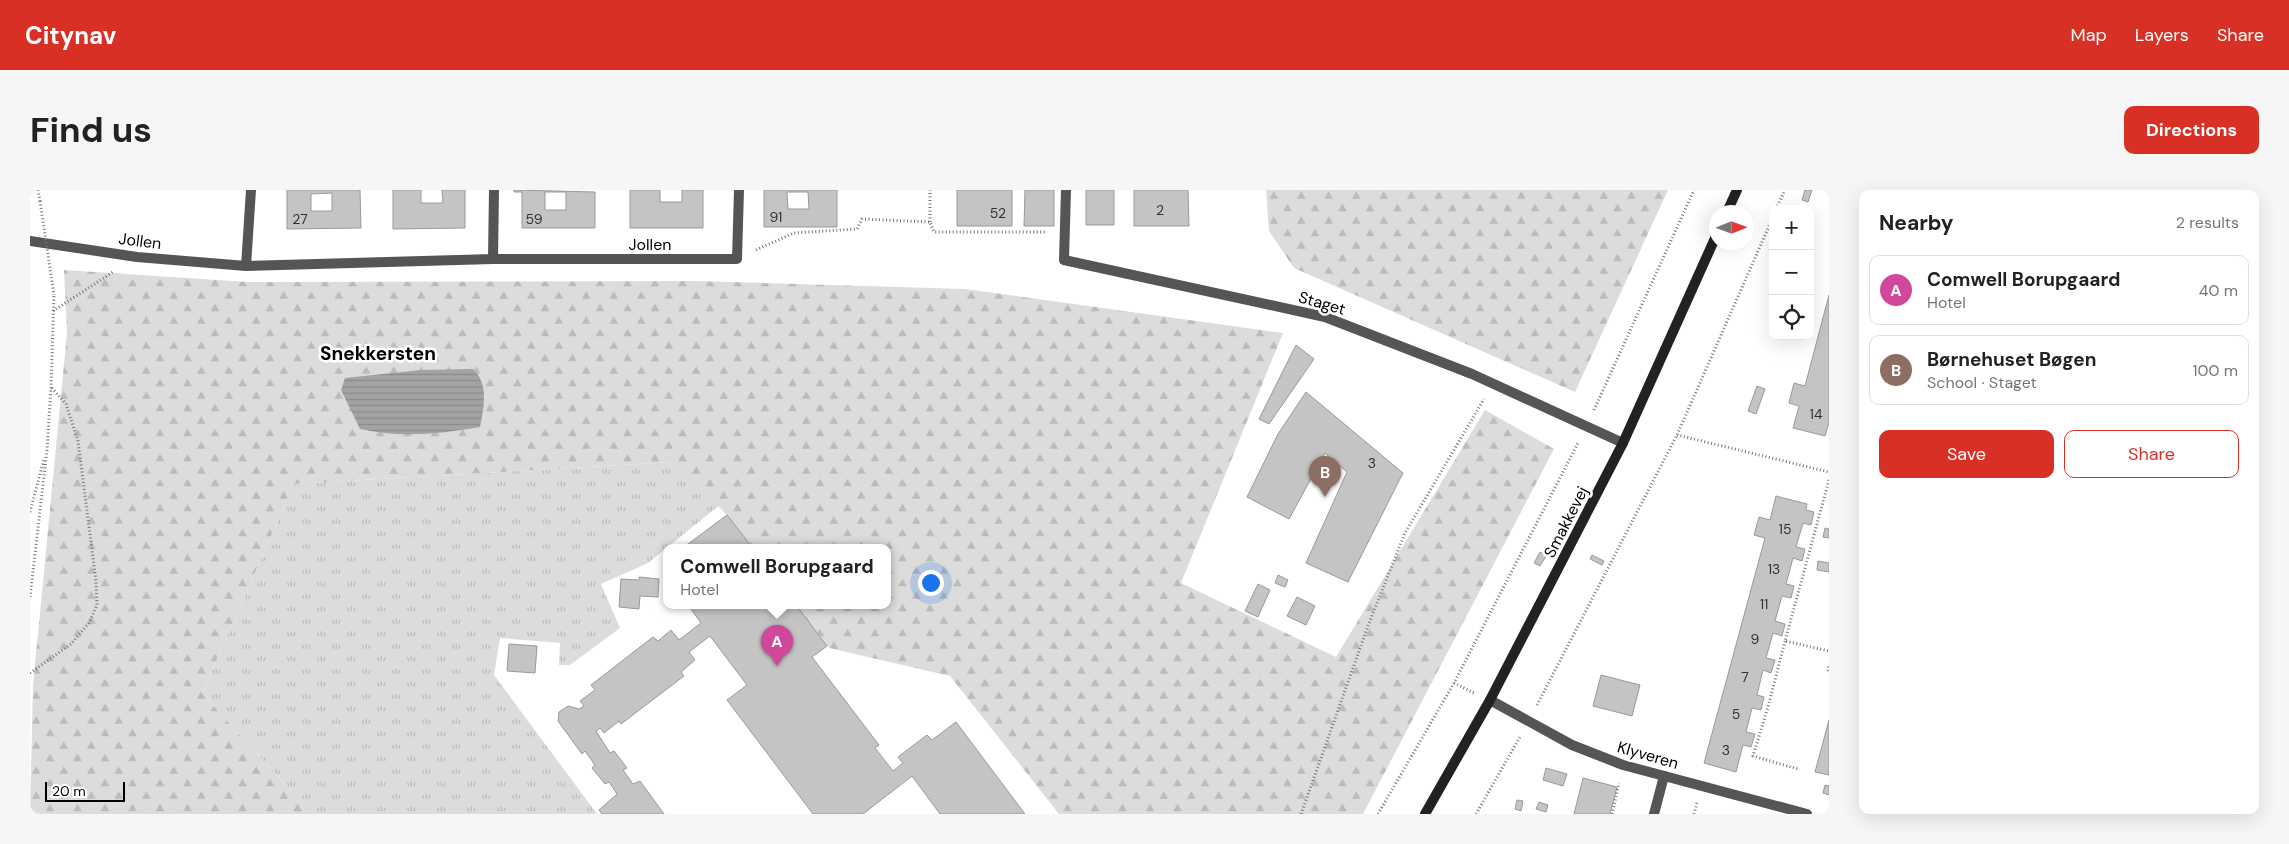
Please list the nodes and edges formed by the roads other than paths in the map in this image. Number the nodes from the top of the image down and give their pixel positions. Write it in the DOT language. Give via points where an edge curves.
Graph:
graph roads {
  1 [pos="251,190"];
  2 [pos="494,190"];
  3 [pos="739,190"];
  4 [pos="1066,190"];
  5 [pos="1737,190"];
  6 [pos="1730,205"];
  7 [pos="30,241"];
  8 [pos="1710,250"];
  9 [pos="493,259"];
  10 [pos="246,266"];
  11 [pos="1623,444"];
  12 [pos="1490,700"];
  13 [pos="1664,776"];
  14 [pos="1425,814"];
  15 [pos="1654,814"];
  16 [pos="1807,814"];
  1 -- 10 [label="street"];
  2 -- 9 [label="street"];
  3 -- 9 [label="street, Jollen" via="737,259"];
  4 -- 11 [label="street, Staget" via="1064,260 1325,317 1493,384"];
  5 -- 6 [label="street"];
  7 -- 10 [label="street, Jollen" via="137,257"];
  8 -- 11 [label="street, Smakkevej"];
  9 -- 10 [label="street, Jollen"];
  11 -- 12 [label="street, Smakkevej"];
  12 -- 13 [label="street, Klyveren" via="1572,745"];
  12 -- 14 [label="street, Smakkevej"];
  13 -- 15 [label="street"];
  13 -- 16 [label="street, Klyveren"];
}
